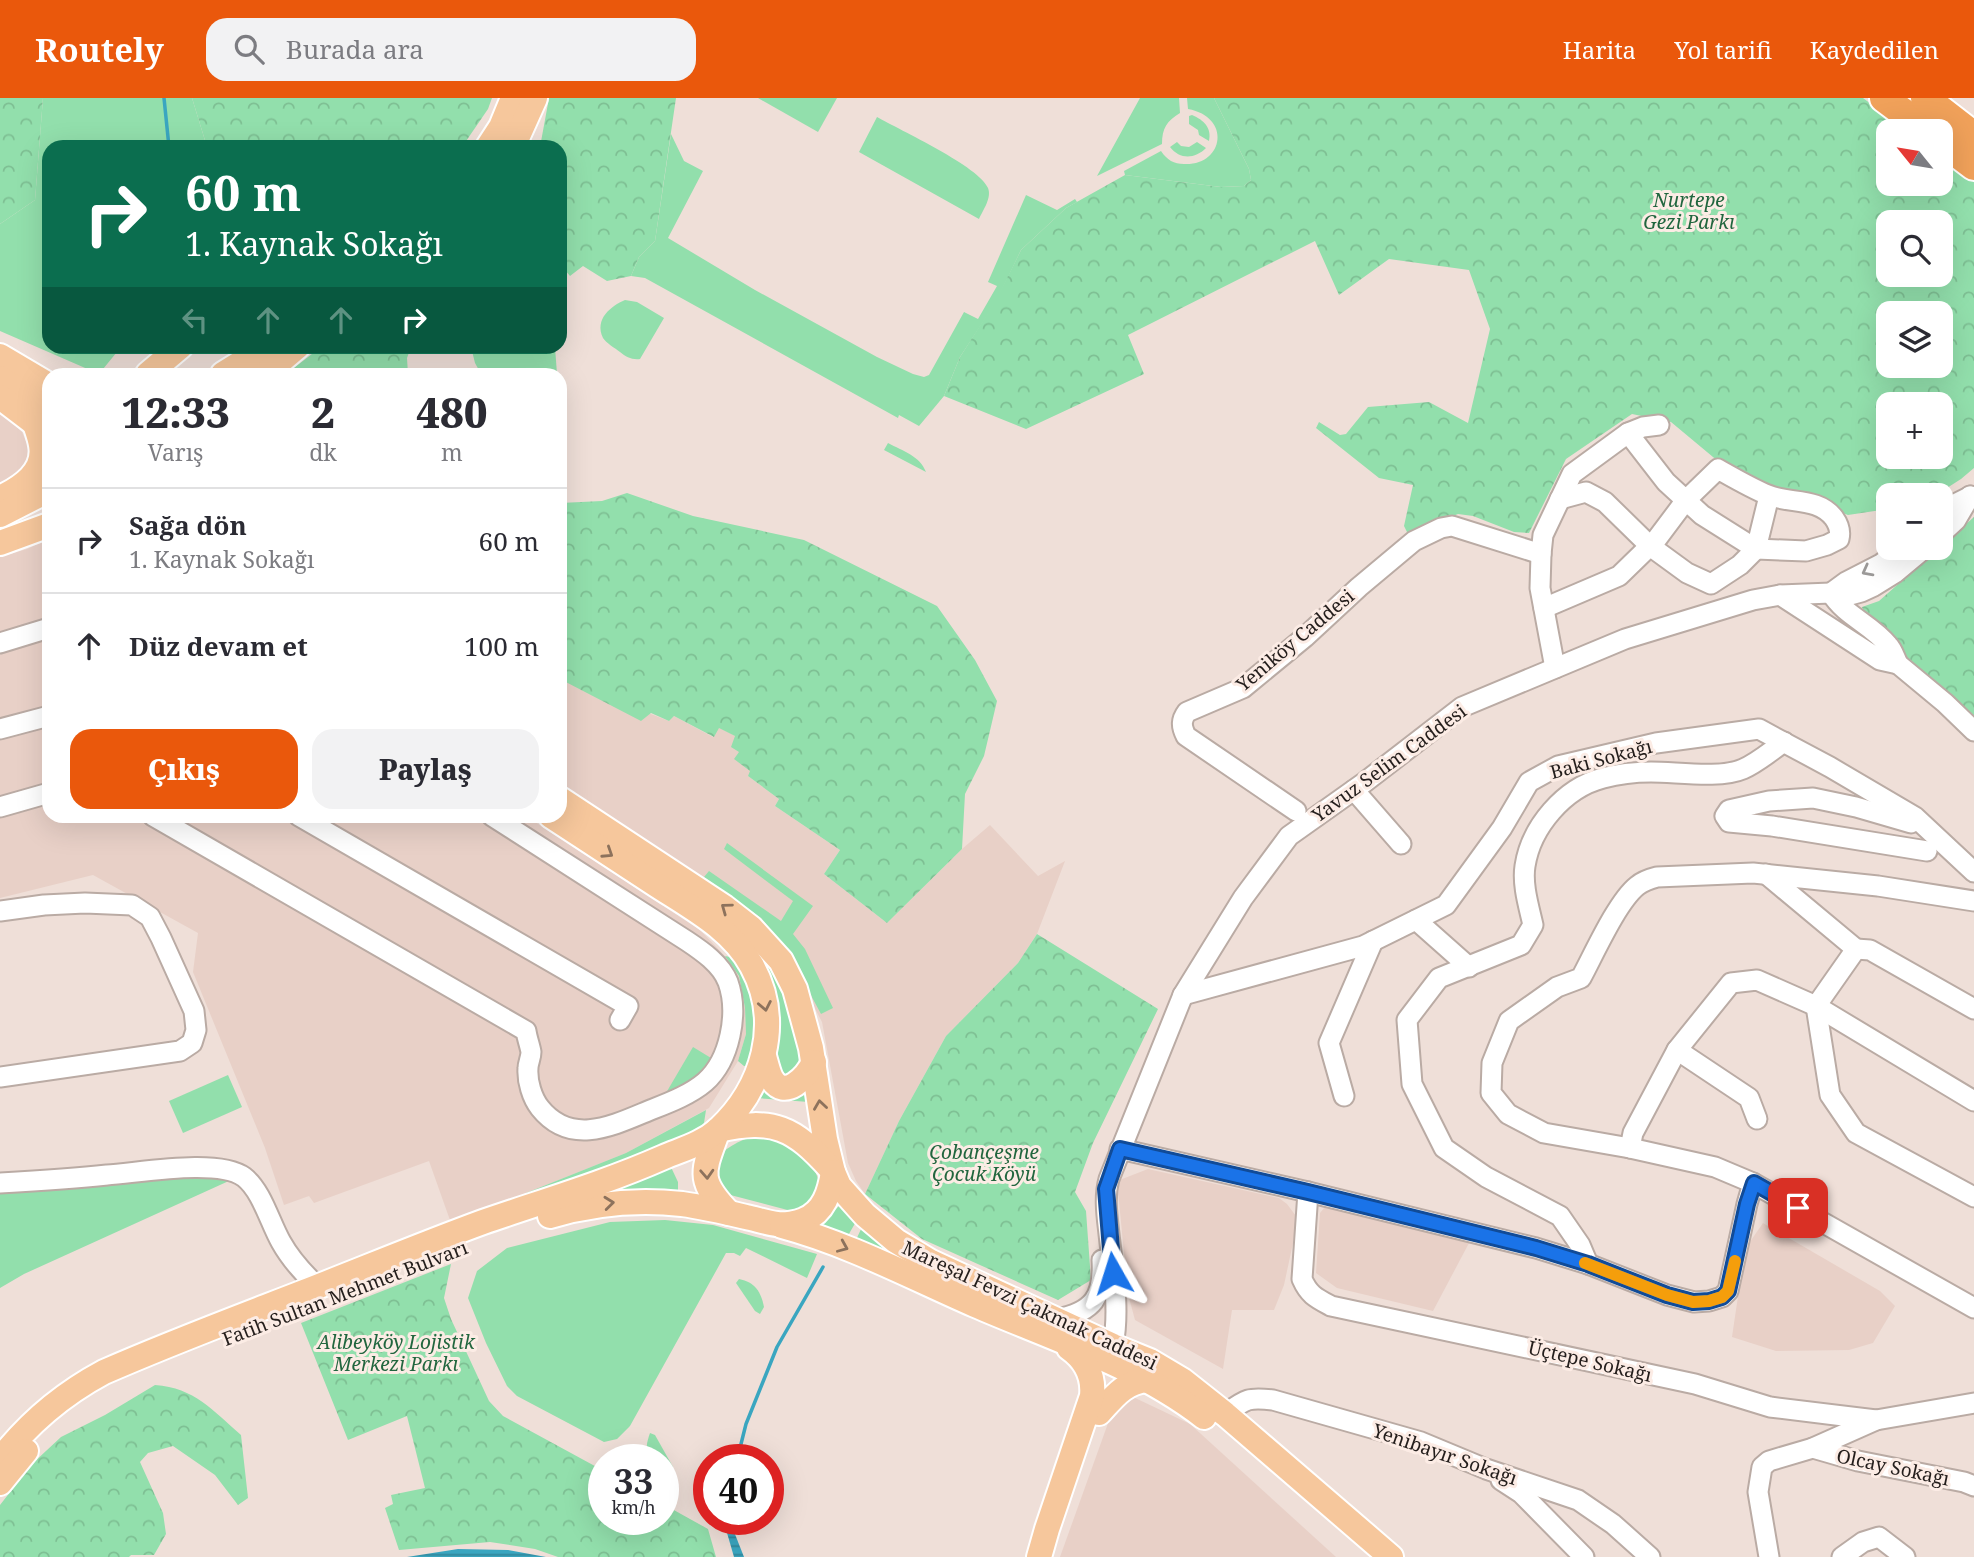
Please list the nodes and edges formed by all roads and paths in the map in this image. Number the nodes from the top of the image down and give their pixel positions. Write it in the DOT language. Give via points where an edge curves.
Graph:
graph roads {
  1 [pos="1884,98"];
  2 [pos="1925,98"];
  3 [pos="520,100"];
  4 [pos="1912,119"];
  5 [pos="1974,136"];
  6 [pos="493,140"];
  7 [pos="500,140"];
  8 [pos="517,140"];
  9 [pos="1953,150"];
  10 [pos="1974,166"];
  11 [pos="154,354"];
  12 [pos="172,354"];
  13 [pos="249,354"];
  14 [pos="258,354"];
  15 [pos="271,354"];
  16 [pos="289,354"];
  17 [pos="3,365"];
  18 [pos="138,368"];
  19 [pos="155,368"];
  20 [pos="237,368"];
  21 [pos="239,368"];
  22 [pos="242,368"];
  23 [pos="272,368"];
  24 [pos="42,370"];
  25 [pos="42,382"];
  26 [pos="0,397"];
  27 [pos="42,414"];
  28 [pos="42,421"];
  29 [pos="1659,425"];
  30 [pos="1628,432"];
  31 [pos="42,437"];
  32 [pos="42,494"];
  33 [pos="1972,495"];
  34 [pos="1769,496"];
  35 [pos="0,498"];
  36 [pos="1560,499"];
  37 [pos="1686,500"];
  38 [pos="1953,505"];
  39 [pos="42,513"];
  40 [pos="0,515"];
  41 [pos="1953,523"];
  42 [pos="42,528"];
  43 [pos="0,530"];
  44 [pos="0,543"];
  45 [pos="1650,546"];
  46 [pos="1756,550"];
  47 [pos="1541,554"];
  48 [pos="1886,560"];
  49 [pos="1911,560"];
  50 [pos="1861,592"];
  51 [pos="1831,593"];
  52 [pos="1780,595"];
  53 [pos="1544,608"];
  54 [pos="1870,627"];
  55 [pos="42,630"];
  56 [pos="1839,635"];
  57 [pos="0,643"];
  58 [pos="1898,664"];
  59 [pos="1555,668"];
  60 [pos="42,718"];
  61 [pos="0,729"];
  62 [pos="1974,731"];
  63 [pos="1784,743"];
  64 [pos="1354,790"];
  65 [pos="42,795"];
  66 [pos="567,804"];
  67 [pos="0,807"];
  68 [pos="1296,811"];
  69 [pos="165,823"];
  70 [pos="311,823"];
  71 [pos="503,823"];
  72 [pos="562,823"];
  73 [pos="1926,828"];
  74 [pos="1401,844"];
  75 [pos="1927,851"];
  76 [pos="1974,872"];
  77 [pos="1766,874"];
  78 [pos="1974,901"];
  79 [pos="0,911"];
  80 [pos="1416,920"];
  81 [pos="1373,941"];
  82 [pos="1856,949"];
  83 [pos="1469,967"];
  84 [pos="1183,995"];
  85 [pos="1816,1006"];
  86 [pos="1974,1009"];
  87 [pos="620,1020"];
  88 [pos="1677,1050"];
  89 [pos="764,1056"];
  90 [pos="814,1062"];
  91 [pos="0,1077"];
  92 [pos="1344,1096"];
  93 [pos="1974,1101"];
  94 [pos="1757,1119"];
  95 [pos="718,1130"];
  96 [pos="1630,1148"];
  97 [pos="1120,1149"];
  98 [pos="833,1172"];
  99 [pos="0,1183"];
  100 [pos="1754,1183"];
  101 [pos="1308,1192"];
  102 [pos="1974,1197"];
  103 [pos="729,1213"];
  104 [pos="778,1224"];
  105 [pos="1588,1264"];
  106 [pos="318,1287"];
  107 [pos="1974,1308"];
  108 [pos="1057,1330"];
  109 [pos="1112,1354"];
  110 [pos="1147,1380"];
  111 [pos="1974,1403"];
  112 [pos="1099,1413"];
  113 [pos="1225,1413"];
  114 [pos="1876,1420"];
  115 [pos="1812,1448"];
  116 [pos="0,1461"];
  117 [pos="1486,1469"];
  118 [pos="0,1483"];
  119 [pos="1974,1486"];
  120 [pos="1861,1551"];
  121 [pos="1039,1557"];
  122 [pos="1047,1557"];
  123 [pos="1368,1557"];
  124 [pos="1391,1557"];
  125 [pos="1584,1557"];
  126 [pos="1650,1557"];
  127 [pos="1769,1557"];
  128 [pos="1842,1557"];
  129 [pos="1905,1557"];
  1 -- 4 [label="highway"];
  2 -- 5 [label="highway"];
  3 -- 6 [label="main road"];
  3 -- 7 [label="main road"];
  3 -- 8 [label="main road" via="522,130"];
  9 -- 10 [label="highway"];
  11 -- 18 [label="main road"];
  12 -- 19 [label="main road"];
  13 -- 20 [label="main road"];
  14 -- 21 [label="main road"];
  15 -- 22 [label="main road"];
  16 -- 23 [label="main road"];
  17 -- 24 [label="main road" via="29,363"];
  17 -- 25 [label="main road"];
  17 -- 27 [label="main road" via="39,402"];
  26 -- 28 [label="main road"];
  29 -- 30 [label="street"];
  30 -- 36 [label="street" via="1572,474"];
  30 -- 37 [label="street" via="1666,482"];
  31 -- 35 [label="main road" via="36,472"];
  32 -- 40 [label="main road"];
  33 -- 38 [label="street"];
  33 -- 41 [label="street"];
  34 -- 37 [label="street" via="1718,469"];
  34 -- 46 [label="street"];
  34 -- 46 [label="street" via="1827,510 1841,532 1839,539 1806,551"];
  36 -- 45 [label="street" via="1586,492 1605,502"];
  36 -- 47 [label="street" via="1543,535"];
  37 -- 45 [label="street"];
  37 -- 46 [label="street"];
  39 -- 43 [label="main road"];
  42 -- 44 [label="main road"];
  45 -- 46 [label="street" via="1686,573 1711,584"];
  45 -- 53 [label="street" via="1619,576"];
  47 -- 53 [label="street"];
  47 -- 68 [label="street, Yeniköy Caddesi" via="1452,526 1441,528 1414,541 1243,688 1182,718 1186,736"];
  48 -- 51 [label="street, Yavuz Selim Caddesi, one-way"];
  49 -- 50 [label="street, Yavuz Selim Caddesi"];
  50 -- 51 [label="street, Yavuz Selim Caddesi"];
  50 -- 54 [label="street" via="1855,605"];
  51 -- 52 [label="street, Yavuz Selim Caddesi"];
  51 -- 54 [label="street" via="1844,610"];
  51 -- 56 [label="street" via="1828,609"];
  52 -- 56 [label="street"];
  52 -- 59 [label="street, Yavuz Selim Caddesi" via="1625,639"];
  53 -- 59 [label="street"];
  54 -- 58 [label="street" via="1890,646"];
  55 -- 57 [label="street"];
  56 -- 58 [label="street" via="1880,660"];
  58 -- 62 [label="street"];
  59 -- 64 [label="street, Yavuz Selim Caddesi" via="1462,707"];
  60 -- 61 [label="street"];
  63 -- 73 [label="street, Baki Sokağı"];
  63 -- 80 [label="street, Baki Sokağı" via="1759,729 1656,743 1558,766 1529,782 1446,905"];
  63 -- 83 [label="street" via="1742,769 1602,778 1573,792 1546,817 1525,867 1533,925 1521,945"];
  64 -- 74 [label="street"];
  64 -- 84 [label="street, Yavuz Selim Caddesi" via="1289,836 1243,898"];
  65 -- 67 [label="street"];
  90 -- 66 [label="main road, Mareşal Fevzi Çakmak Caddesi, one-way" via="796,989 782,961 764,940 724,906"];
  69 -- 71 [label="street" via="526,1031 531,1091 540,1108 555,1121 570,1128 607,1128 689,1093 706,1081 726,1050 733,1014 728,981 711,958"];
  70 -- 87 [label="street" via="628,1006"];
  72 -- 89 [label="main road, one-way" via="703,915 736,943 752,966 765,999 768,1028"];
  73 -- 75 [label="street" via="1813,798 1769,801 1729,810 1725,816 1729,822"];
  73 -- 76 [label="street, Baki Sokağı"];
  77 -- 78 [label="street"];
  77 -- 82 [label="street"];
  77 -- 96 [label="street" via="1644,881 1624,900 1581,978 1557,987 1509,1021 1492,1063 1491,1093 1508,1114 1544,1133"];
  79 -- 91 [label="street" via="85,903 132,905 150,917 161,938 194,1011 196,1030 192,1043 180,1051"];
  80 -- 81 [label="street, Baki Sokağı"];
  80 -- 83 [label="street"];
  81 -- 84 [label="street, Baki Sokağı"];
  81 -- 92 [label="street" via="1329,1043"];
  82 -- 85 [label="street"];
  82 -- 86 [label="street" via="1870,950"];
  83 -- 105 [label="street" via="1439,978 1407,1020 1412,1084 1444,1148 1486,1177 1560,1216"];
  84 -- 97 [label="street, Yavuz Selim Caddesi"];
  85 -- 88 [label="street" via="1757,980 1731,983"];
  85 -- 93 [label="street"];
  85 -- 102 [label="street" via="1830,1095 1856,1133"];
  88 -- 94 [label="street" via="1749,1098"];
  88 -- 96 [label="street" via="1633,1133"];
  89 -- 90 [label="main road" via="771,1077 782,1087 801,1081"];
  89 -- 95 [label="main road" via="754,1083"];
  98 -- 90 [label="main road, Mareşal Fevzi Çakmak Caddesi, one-way"];
  95 -- 98 [label="main road" via="752,1124 778,1127 812,1148"];
  95 -- 103 [label="main road, one-way" via="705,1180"];
  95 -- 106 [label="main road, Fatih Sultan Mehmet Bulvarı" via="702,1142 623,1175 480,1223"];
  96 -- 100 [label="street" via="1715,1167"];
  97 -- 101 [label="street"];
  97 -- 108 [label="street" via="1102,1179 1097,1198 1103,1271 1100,1294"];
  97 -- 109 [label="street" via="1106,1189 1117,1309"];
  98 -- 104 [label="main road" via="831,1190 816,1213"];
  98 -- 108 [label="main road, Mareşal Fevzi Çakmak Caddesi" via="852,1202 911,1251"];
  99 -- 106 [label="street" via="169,1169 230,1171 255,1189 298,1269"];
  100 -- 105 [label="street" via="1728,1291 1722,1297 1693,1302"];
  100 -- 107 [label="street"];
  101 -- 105 [label="street"];
  101 -- 114 [label="street, Üçtepe Sokağı" via="1302,1279 1307,1290 1331,1306 1695,1384 1770,1407"];
  103 -- 104 [label="main road"];
  118 -- 103 [label="main road, Fatih Sultan Mehmet Bulvarı, one-way" via="38,1437 89,1397 135,1374 485,1237 613,1202 651,1201"];
  104 -- 108 [label="main road, Mareşal Fevzi Çakmak Caddesi, one-way"];
  106 -- 116 [label="main road, Fatih Sultan Mehmet Bulvarı" via="78,1386 29,1426"];
  108 -- 109 [label="main road, Mareşal Fevzi Çakmak Caddesi"];
  108 -- 121 [label="main road" via="1082,1360 1093,1387"];
  109 -- 110 [label="main road, Mareşal Fevzi Çakmak Caddesi"];
  109 -- 112 [label="main road"];
  109 -- 113 [label="main road, Mareşal Fevzi Çakmak Caddesi" via="1142,1357 1167,1370"];
  110 -- 112 [label="main road" via="1123,1388"];
  110 -- 123 [label="main road, Mareşal Fevzi Çakmak Caddesi" via="1211,1422"];
  111 -- 114 [label="street, Üçtepe Sokağı"];
  112 -- 122 [label="main road"];
  113 -- 117 [label="street, Yenibayır Sokağı" via="1254,1398 1273,1400 1421,1442"];
  113 -- 124 [label="main road, Mareşal Fevzi Çakmak Caddesi"];
  114 -- 115 [label="street, Olcay Sokağı"];
  115 -- 119 [label="street, Olcay Sokağı"];
  115 -- 127 [label="street, Olcay Sokağı" via="1762,1467 1758,1492"];
  117 -- 125 [label="street" via="1521,1493"];
  117 -- 126 [label="street, Yenibayır Sokağı" via="1578,1500"];
  120 -- 128 [label="street"];
  120 -- 129 [label="street" via="1879,1537"];
}
